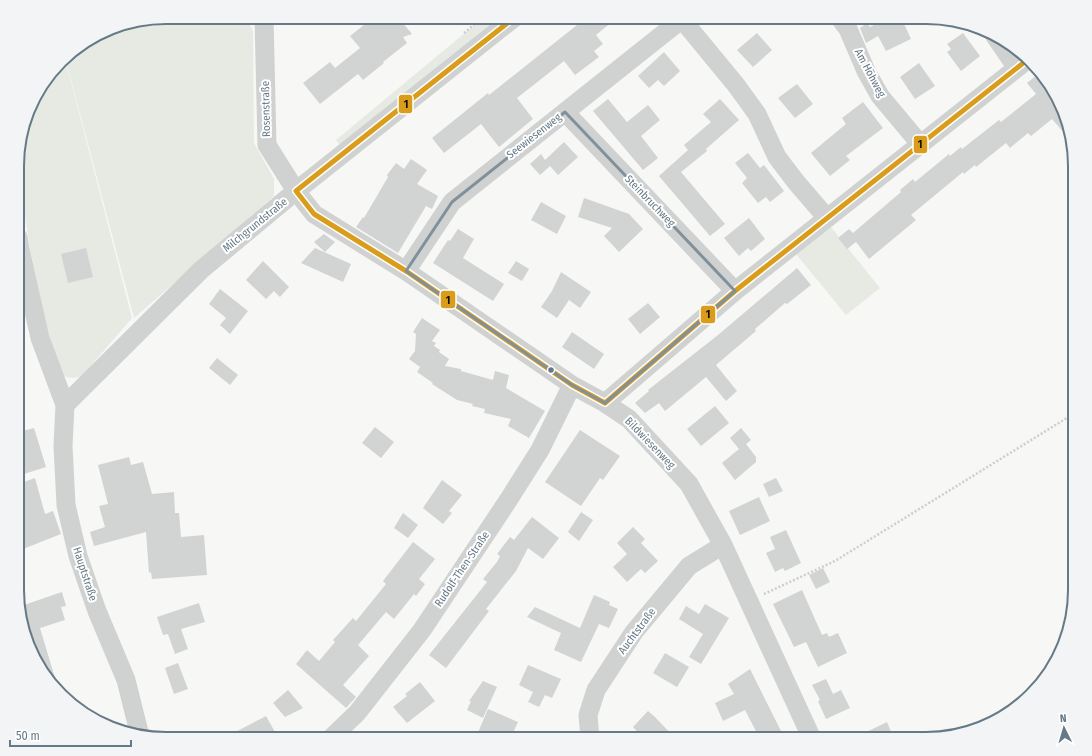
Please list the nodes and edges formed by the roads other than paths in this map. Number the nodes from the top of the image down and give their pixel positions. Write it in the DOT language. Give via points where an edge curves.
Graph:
graph roads {
  1 [pos="264,24"];
  2 [pos="506,24"];
  3 [pos="674,24"];
  4 [pos="686,24"];
  5 [pos="844,24"];
  6 [pos="1009,50"];
  7 [pos="1022,64"];
  8 [pos="565,112"];
  9 [pos="921,145"];
  10 [pos="296,192"];
  11 [pos="827,218"];
  12 [pos="24,265"];
  13 [pos="406,271"];
  14 [pos="735,291"];
  15 [pos="572,385"];
  16 [pos="605,403"];
  17 [pos="65,405"];
  18 [pos="723,545"];
  19 [pos="138,729"];
  20 [pos="337,732"];
  21 [pos="589,732"];
  22 [pos="809,732"];
  1 -- 10 [label="street, Rosenstraße" via="267,145"];
  2 -- 10 [label="street, Milchgrundstraße"];
  3 -- 8 [label="street, Seewiesenweg"];
  4 -- 11 [label="street, Seewiesenweg" via="736,85 757,114 777,157"];
  5 -- 9 [label="street, Am Höhweg" via="880,96"];
  6 -- 7 [label="street"];
  7 -- 9 [label="street"];
  8 -- 13 [label="street, Seewiesenweg" via="452,202"];
  8 -- 14 [label="street, Steinbruchweg"];
  9 -- 11 [label="street"];
  10 -- 13 [label="street, Bildwiesenweg" via="314,214"];
  10 -- 17 [label="street, Milchgrundstraße" via="201,270"];
  11 -- 14 [label="street"];
  12 -- 17 [label="street" via="40,338"];
  13 -- 15 [label="street, Bildwiesenweg"];
  14 -- 16 [label="street"];
  15 -- 16 [label="street, Bildwiesenweg"];
  15 -- 20 [label="street, Rudolf-Then-Straße" via="540,450 422,630 357,713"];
  16 -- 18 [label="street, Bildwiesenweg" via="629,419 689,484"];
  17 -- 19 [label="street, Hauptstraße" via="63,446 66,505 78,556 126,680"];
  18 -- 21 [label="street, Auchtstraße" via="688,566 634,632 596,690 588,715"];
  18 -- 22 [label="street, Bildwiesenweg"];
}
